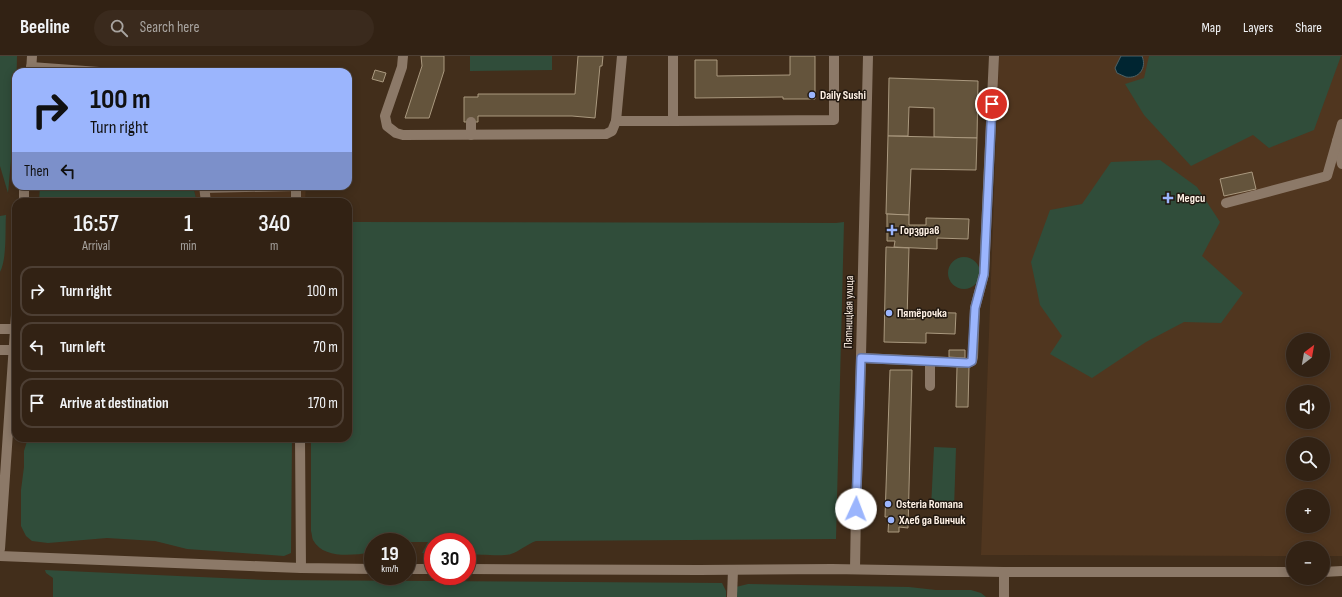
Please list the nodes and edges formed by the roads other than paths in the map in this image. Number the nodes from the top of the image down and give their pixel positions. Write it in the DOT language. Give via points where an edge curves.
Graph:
graph roads {
  1 [pos="32,56"];
  2 [pos="403,56"];
  3 [pos="622,56"];
  4 [pos="673,56"];
  5 [pos="834,56"];
  6 [pos="868,56"];
  7 [pos="994,56"];
  8 [pos="31,68"];
  9 [pos="616,121"];
  10 [pos="673,121"];
  11 [pos="471,122"];
  12 [pos="1342,124"];
  13 [pos="471,135"];
  14 [pos="1337,141"];
  15 [pos="1342,164"];
  16 [pos="1226,203"];
  17 [pos="0,329"];
  18 [pos="12,329"];
  19 [pos="0,350"];
  20 [pos="12,350"];
  21 [pos="861,358"];
  22 [pos="930,361"];
  23 [pos="12,370"];
  24 [pos="930,386"];
  25 [pos="300,442"];
  26 [pos="3,461"];
  27 [pos="0,549"];
  28 [pos="0,556"];
  29 [pos="301,568"];
  30 [pos="364,569"];
  31 [pos="476,569"];
  32 [pos="855,569"];
  33 [pos="733,570"];
  34 [pos="1004,572"];
  35 [pos="1286,572"];
  36 [pos="1330,572"];
  37 [pos="1342,572"];
  38 [pos="732,597"];
  39 [pos="1004,597"];
  1 -- 8 [label="street"];
  2 -- 13 [label="street" via="402,67 385,116 387,126 403,135"];
  3 -- 9 [label="street"];
  4 -- 10 [label="street"];
  5 -- 10 [label="street" via="834,120"];
  6 -- 21 [label="street, Пятницкая улица"];
  7 -- 22 [label="street" via="984,274 975,308 973,357 972,361 963,365"];
  9 -- 10 [label="street"];
  9 -- 13 [label="street" via="612,131 606,134"];
  11 -- 13 [label="street"];
  12 -- 14 [label="street"];
  14 -- 15 [label="street"];
  14 -- 16 [label="street" via="1327,176"];
  17 -- 18 [label="street"];
  19 -- 20 [label="street"];
  21 -- 22 [label="street"];
  21 -- 32 [label="street, Пятницкая улица"];
  22 -- 24 [label="street"];
  23 -- 26 [label="street"];
  25 -- 29 [label="street"];
  26 -- 27 [label="street"];
  28 -- 29 [label="street"];
  29 -- 30 [label="street"];
  31 -- 33 [label="street"];
  32 -- 33 [label="street"];
  32 -- 34 [label="street"];
  33 -- 38 [label="street"];
  34 -- 35 [label="street"];
  34 -- 39 [label="street"];
  36 -- 37 [label="street"];
}
